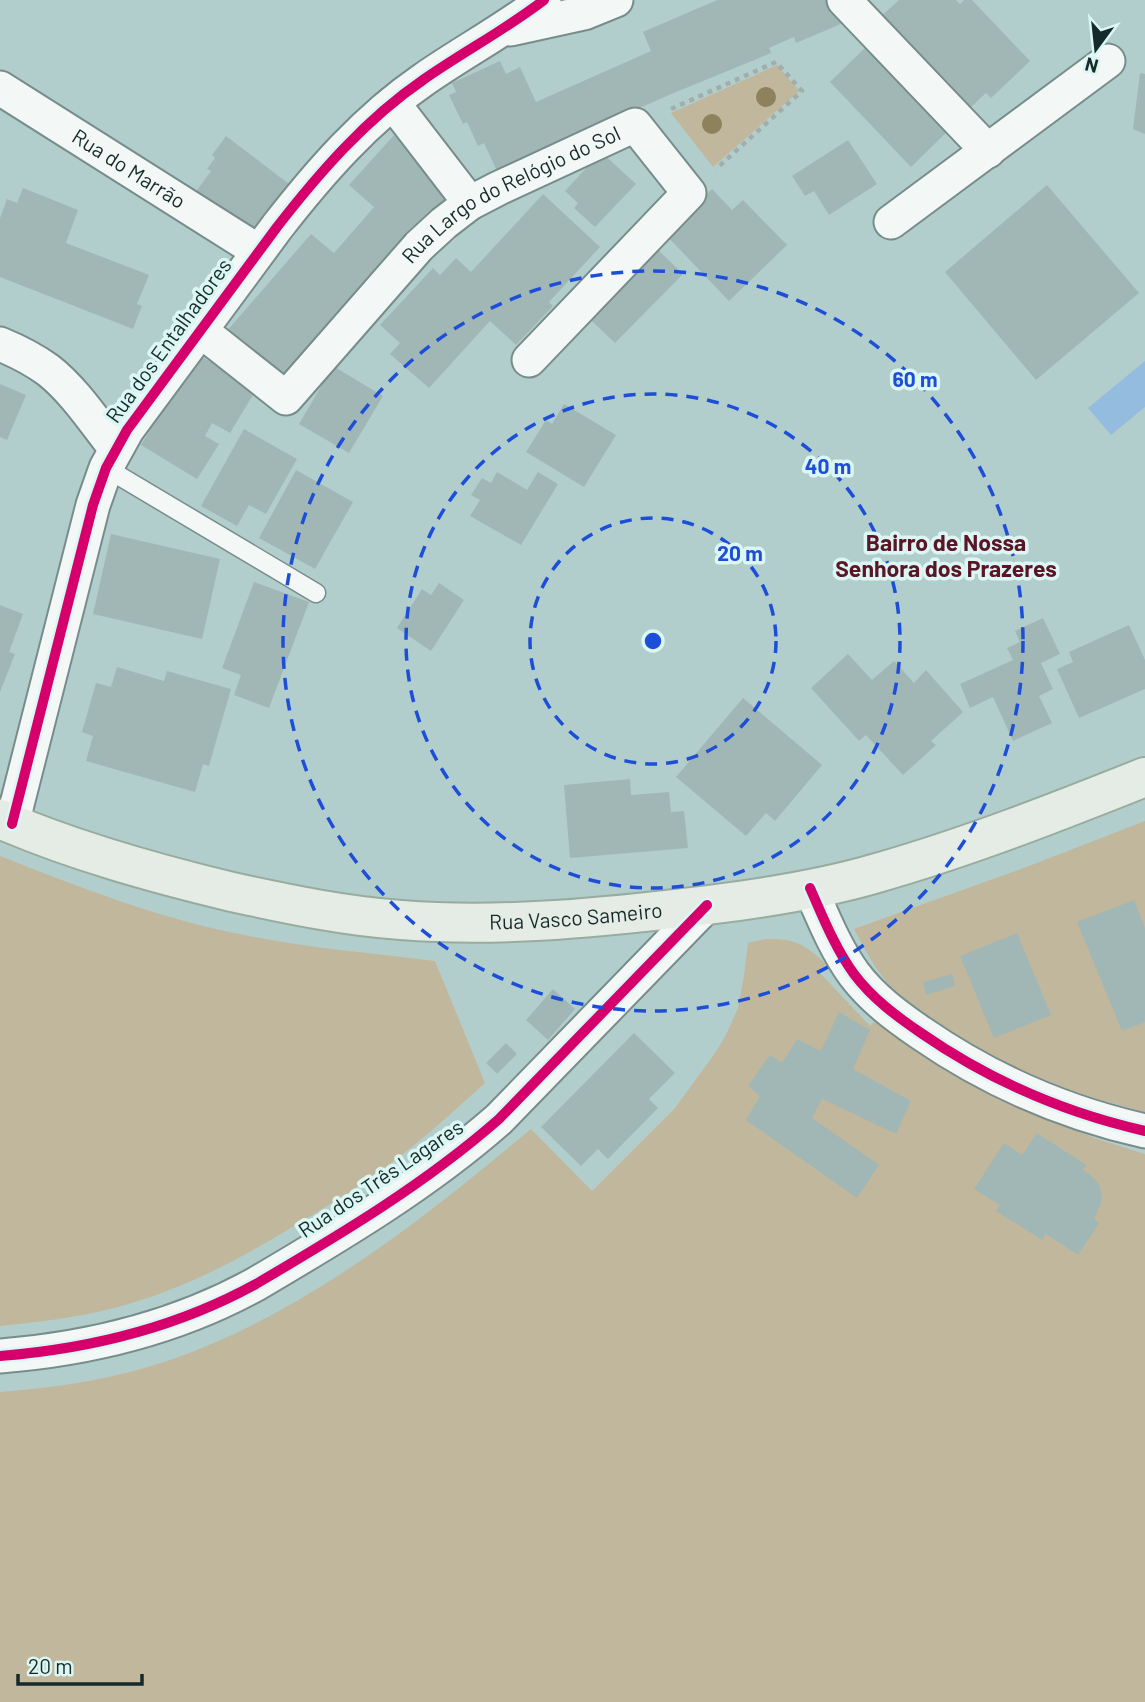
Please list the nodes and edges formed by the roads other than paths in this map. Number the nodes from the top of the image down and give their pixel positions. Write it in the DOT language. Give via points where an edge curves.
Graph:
graph roads {
  1 [pos="544,0"];
  2 [pos="616,0"];
  3 [pos="844,0"];
  4 [pos="499,32"];
  5 [pos="1108,61"];
  6 [pos="0,88"];
  7 [pos="393,103"];
  8 [pos="988,151"];
  9 [pos="470,203"];
  10 [pos="891,222"];
  11 [pos="258,251"];
  12 [pos="200,330"];
  13 [pos="0,344"];
  14 [pos="529,360"];
  15 [pos="111,458"];
  16 [pos="316,593"];
  17 [pos="1145,777"];
  18 [pos="6,822"];
  19 [pos="810,888"];
  20 [pos="707,905"];
  21 [pos="1145,1131"];
  22 [pos="0,1356"];
  1 -- 4 [label="street, Rua dos Entalhadores"];
  2 -- 4 [label="street" via="584,13"];
  3 -- 8 [label="street"];
  4 -- 7 [label="street, Rua dos Entalhadores"];
  5 -- 8 [label="street"];
  6 -- 11 [label="street, Rua do Marrão"];
  7 -- 9 [label="street"];
  7 -- 11 [label="street, Rua dos Entalhadores" via="336,158"];
  8 -- 10 [label="street"];
  9 -- 12 [label="street, Rua Largo do Relógio do Sol" via="419,246 286,398"];
  9 -- 14 [label="street, Rua Largo do Relógio do Sol" via="635,125 689,193"];
  11 -- 12 [label="street, Rua dos Entalhadores"];
  12 -- 15 [label="street, Rua dos Entalhadores"];
  13 -- 15 [label="street" via="31,359 67,388"];
  15 -- 16 [label="lane"];
  15 -- 18 [label="street, Rua dos Entalhadores" via="93,505"];
  17 -- 19 [label="main road, Rua Vasco Sameiro" via="964,846"];
  18 -- 20 [label="main road, Rua Vasco Sameiro" via="189,882 374,918 502,922"];
  19 -- 20 [label="main road, Rua Vasco Sameiro"];
  19 -- 21 [label="street" via="853,973 877,1001 909,1025 996,1078 1084,1115"];
  20 -- 22 [label="street, Rua dos Três Lagares" via="499,1119 392,1200 256,1284 182,1318 81,1345"];
}
